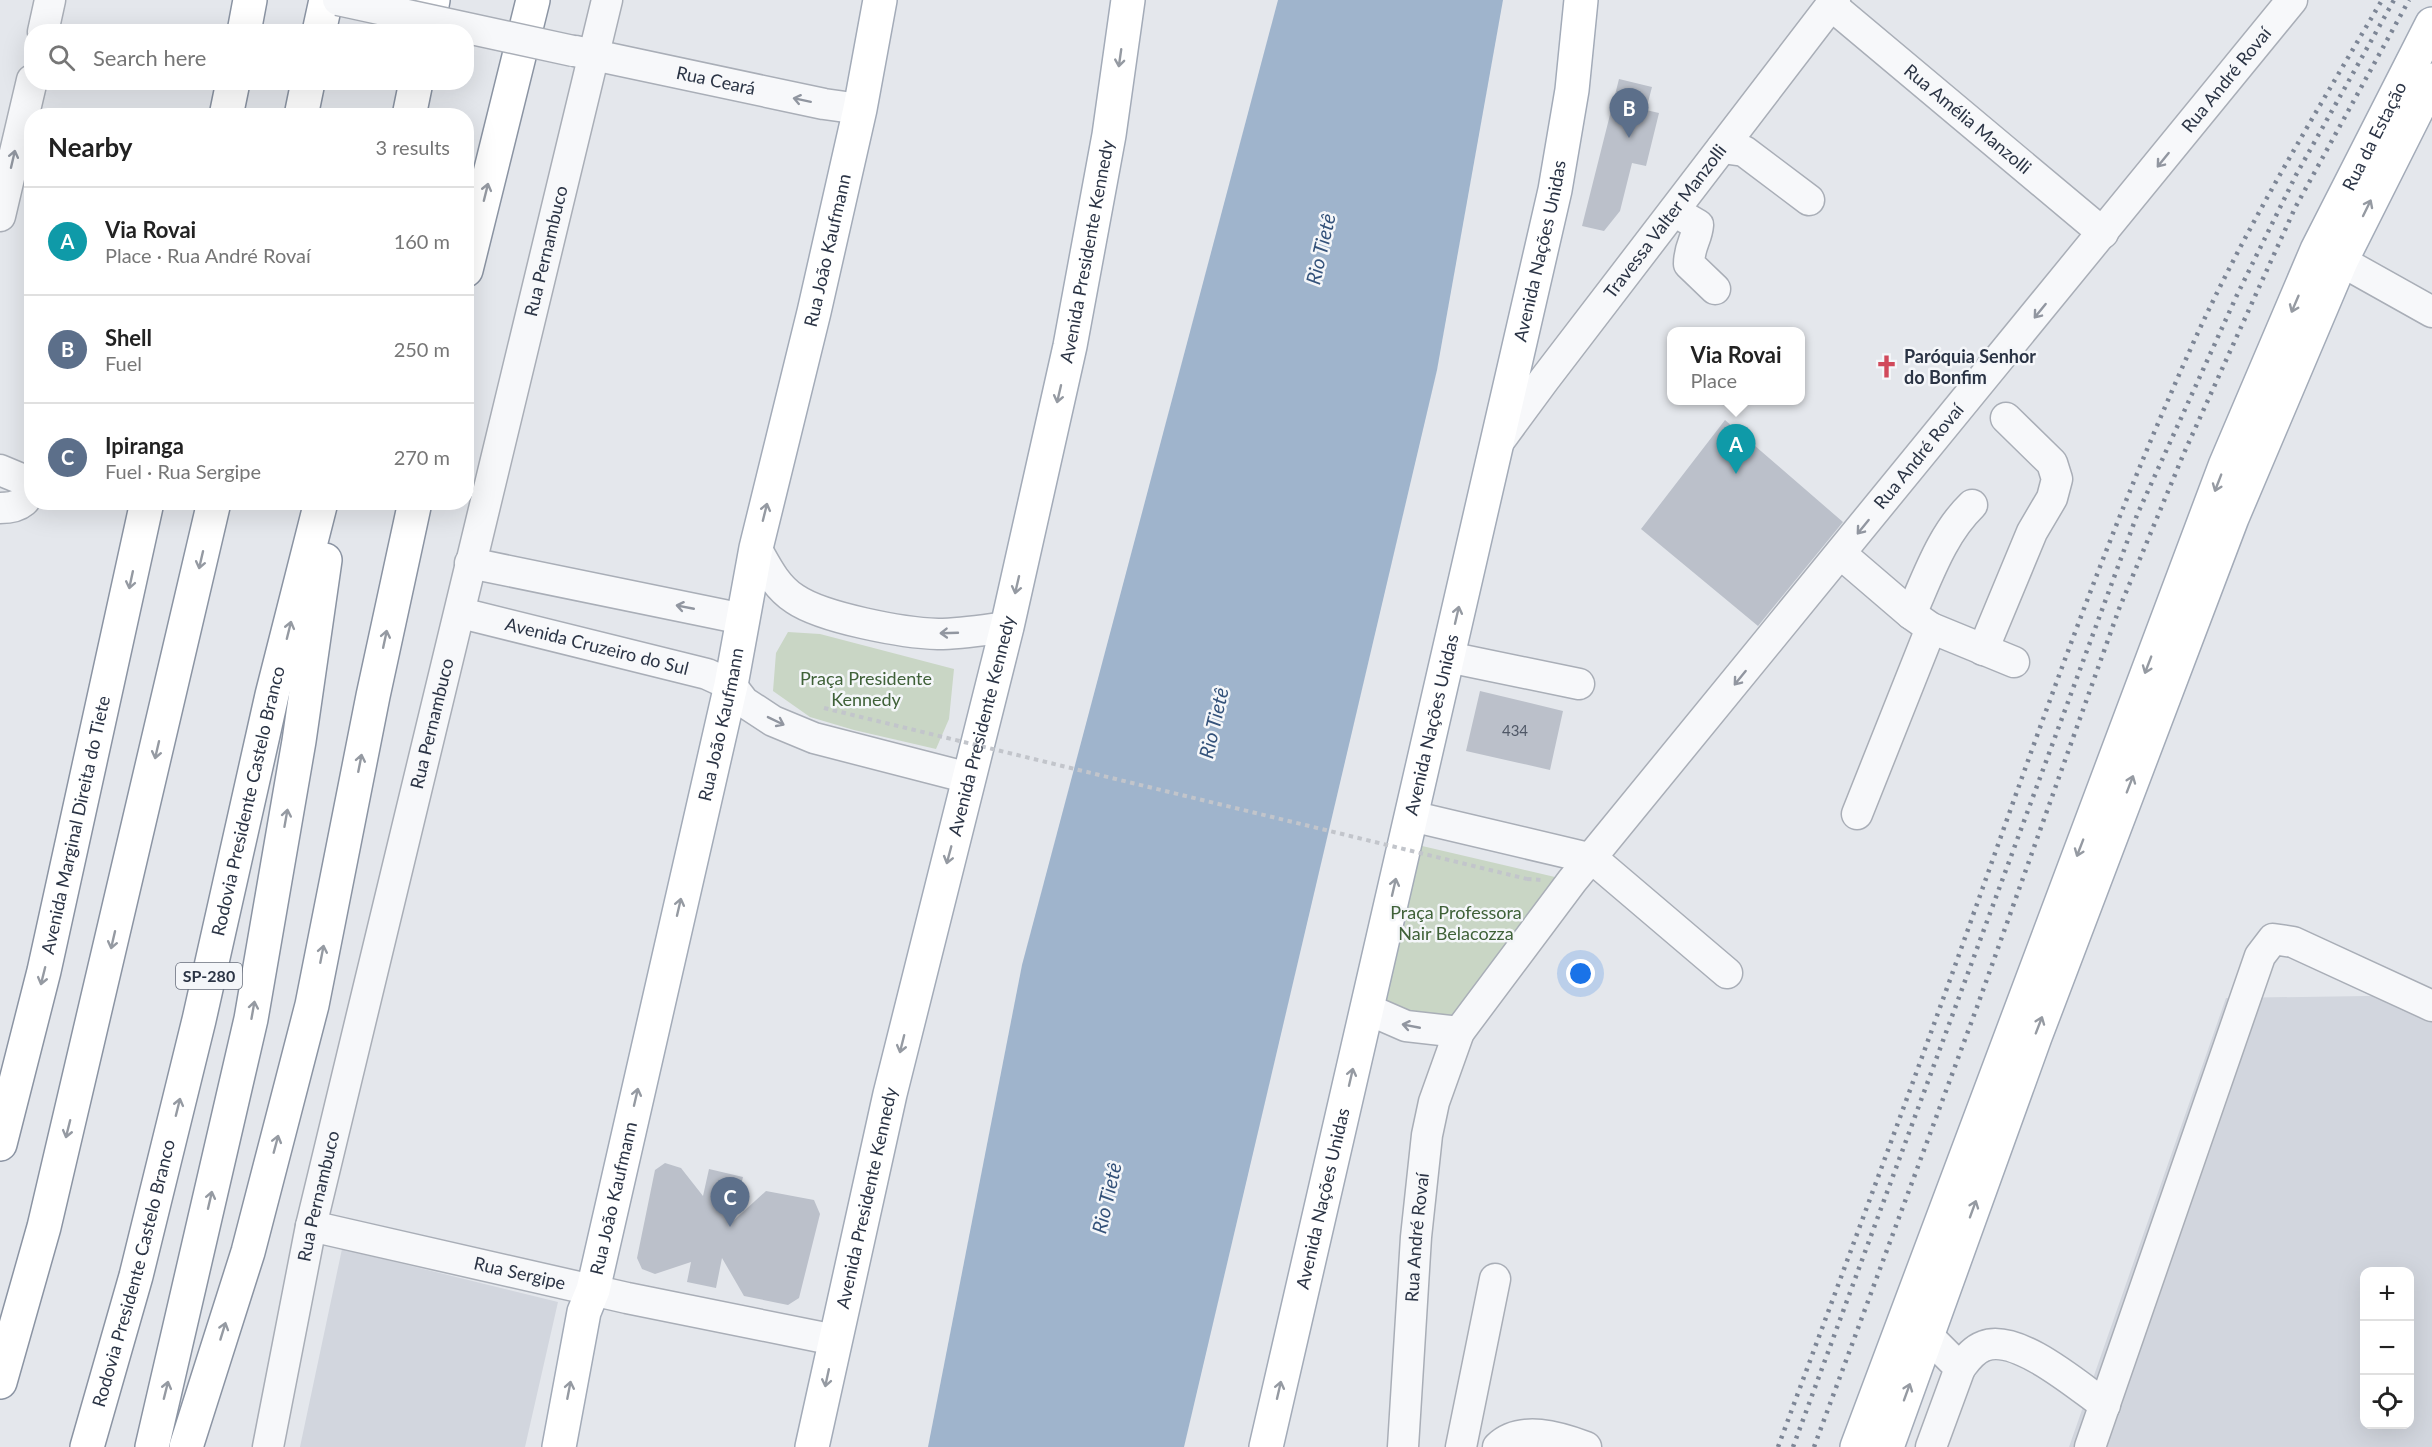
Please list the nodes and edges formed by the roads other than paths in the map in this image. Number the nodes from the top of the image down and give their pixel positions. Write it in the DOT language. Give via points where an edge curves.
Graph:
graph roads {
  1 [pos="50,0"];
  2 [pos="250,0"];
  3 [pos="326,0"];
  4 [pos="338,0"];
  5 [pos="434,0"];
  6 [pos="533,0"];
  7 [pos="607,0"];
  8 [pos="880,0"];
  9 [pos="1128,0"];
  10 [pos="1581,0"];
  11 [pos="1592,0"];
  12 [pos="2292,0"];
  13 [pos="1833,3"];
  14 [pos="45,24"];
  15 [pos="246,24"];
  16 [pos="322,24"];
  17 [pos="429,24"];
  18 [pos="447,24"];
  19 [pos="2432,24"];
  20 [pos="474,30"];
  21 [pos="1579,33"];
  22 [pos="583,54"];
  23 [pos="2432,80"];
  24 [pos="30,90"];
  25 [pos="231,90"];
  26 [pos="306,90"];
  27 [pos="414,90"];
  28 [pos="25,108"];
  29 [pos="228,108"];
  30 [pos="303,108"];
  31 [pos="411,108"];
  32 [pos="860,109"];
  33 [pos="24,114"];
  34 [pos="1722,148"];
  35 [pos="1809,200"];
  36 [pos="1674,211"];
  37 [pos="0,216"];
  38 [pos="2103,233"];
  39 [pos="474,238"];
  40 [pos="2329,255"];
  41 [pos="1715,289"];
  42 [pos="2432,312"];
  43 [pos="2006,418"];
  44 [pos="1497,444"];
  45 [pos="0,470"];
  46 [pos="24,480"];
  47 [pos="24,503"];
  48 [pos="1972,505"];
  49 [pos="0,508"];
  50 [pos="145,510"];
  51 [pos="212,510"];
  52 [pos="319,510"];
  53 [pos="333,510"];
  54 [pos="413,510"];
  55 [pos="756,548"];
  56 [pos="1841,554"];
  57 [pos="470,563"];
  58 [pos="460,613"];
  59 [pos="743,619"];
  60 [pos="1921,621"];
  61 [pos="1007,627"];
  62 [pos="1983,650"];
  63 [pos="1448,657"];
  64 [pos="2013,662"];
  65 [pos="1578,684"];
  66 [pos="731,685"];
  67 [pos="969,778"];
  68 [pos="1857,814"];
  69 [pos="1411,816"];
  70 [pos="1593,859"];
  71 [pos="1726,974"];
  72 [pos="2432,1006"];
  73 [pos="1367,1009"];
  74 [pos="1459,1032"];
  75 [pos="0,1144"];
  76 [pos="311,1226"];
  77 [pos="1495,1279"];
  78 [pos="593,1290"];
  79 [pos="1927,1335"];
  80 [pos="835,1340"];
  81 [pos="1960,1368"];
  82 [pos="0,1382"];
  83 [pos="2105,1405"];
  84 [pos="87,1447"];
  85 [pos="152,1447"];
  86 [pos="186,1447"];
  87 [pos="268,1447"];
  88 [pos="559,1447"];
  89 [pos="812,1447"];
  90 [pos="1266,1447"];
  91 [pos="1403,1447"];
  92 [pos="1461,1447"];
  93 [pos="1498,1447"];
  94 [pos="1586,1447"];
  95 [pos="1857,1447"];
  96 [pos="1887,1447"];
  97 [pos="1931,1447"];
  98 [pos="2090,1447"];
  1 -- 14 [label="street"];
  2 -- 15 [label="main road"];
  3 -- 16 [label="main road"];
  4 -- 18 [label="street, Rua Ceará, bridge"];
  5 -- 17 [label="main road"];
  39 -- 6 [label="main road, one-way"];
  7 -- 22 [label="street, Rua Pernambuco"];
  8 -- 32 [label="main road, Rua João Kaufmann"];
  9 -- 61 [label="main road, Avenida Presidente Kennedy, one-way" via="1109,135 1070,346"];
  10 -- 21 [label="main road, Avenida Nações Unidas"];
  11 -- 21 [label="street"];
  12 -- 38 [label="street, Rua André Rovaí, one-way"];
  13 -- 34 [label="street, Travessa Valter Manzolli"];
  13 -- 38 [label="street, Rua Amélia Manzolli"];
  19 -- 40 [label="main road, Rua da Estação"];
  20 -- 22 [label="street, Rua Ceará, bridge"];
  21 -- 44 [label="main road, Avenida Nações Unidas" via="1555,190"];
  32 -- 22 [label="street, Rua Ceará, one-way"];
  22 -- 57 [label="street, Rua Pernambuco"];
  40 -- 23 [label="main road, Rua da Estação, one-way"];
  28 -- 24 [label="street, one-way"];
  25 -- 29 [label="main road"];
  26 -- 30 [label="main road"];
  27 -- 31 [label="main road"];
  55 -- 32 [label="main road, Rua João Kaufmann, one-way"];
  37 -- 33 [label="street, one-way"];
  34 -- 35 [label="street" via="1744,151"];
  34 -- 36 [label="street, Travessa Valter Manzolli"];
  36 -- 41 [label="street" via="1698,225 1689,246 1689,264"];
  36 -- 44 [label="street, Travessa Valter Manzolli"];
  38 -- 56 [label="street, Rua André Rovaí, one-way"];
  40 -- 42 [label="street"];
  79 -- 40 [label="main road, one-way"];
  40 -- 95 [label="main road, one-way" via="2192,548"];
  43 -- 62 [label="street" via="2052,463 2057,479"];
  63 -- 44 [label="main road, Avenida Nações Unidas, one-way"];
  45 -- 46 [label="street"];
  47 -- 49 [label="street"];
  48 -- 60 [label="street" via="1959,518 1938,555"];
  50 -- 75 [label="main road, Avenida Marginal Direita do Tiete, one-way" via="44,971"];
  51 -- 82 [label="main road, one-way" via="47,1215"];
  84 -- 52 [label="main road, Rodovia Presidente Castelo Branco / SP-280, one-way" via="136,1276"];
  85 -- 53 [label="main road, one-way" via="251,1019 299,741"];
  86 -- 54 [label="main road, one-way" via="248,1252 312,1005"];
  55 -- 59 [label="main road, Rua João Kaufmann"];
  61 -- 55 [label="street, one-way" via="929,633 823,612 783,589"];
  56 -- 60 [label="street"];
  56 -- 70 [label="street, Rua André Rovaí, one-way"];
  57 -- 58 [label="street, Rua Pernambuco"];
  59 -- 57 [label="street, one-way"];
  58 -- 66 [label="street, Avenida Cruzeiro do Sul" via="707,674"];
  58 -- 76 [label="street, Rua Pernambuco"];
  59 -- 66 [label="main road, Rua João Kaufmann"];
  60 -- 62 [label="street"];
  60 -- 68 [label="street"];
  61 -- 67 [label="main road, Avenida Presidente Kennedy"];
  62 -- 64 [label="street"];
  63 -- 65 [label="street"];
  63 -- 69 [label="main road, Avenida Nações Unidas"];
  66 -- 67 [label="street, one-way" via="754,710 814,738"];
  78 -- 66 [label="main road, Rua João Kaufmann, one-way"];
  67 -- 80 [label="main road, Avenida Presidente Kennedy, one-way" via="890,1094"];
  69 -- 70 [label="street"];
  73 -- 69 [label="main road, Avenida Nações Unidas, one-way"];
  70 -- 71 [label="street"];
  70 -- 74 [label="street, Rua André Rovaí" via="1572,881"];
  72 -- 83 [label="street" via="2293,942 2273,939 2260,956"];
  74 -- 73 [label="street, one-way" via="1406,1026"];
  90 -- 73 [label="main road, Avenida Nações Unidas, one-way"];
  74 -- 91 [label="street, Rua André Rovaí" via="1434,1102 1427,1136 1416,1238"];
  76 -- 78 [label="street, Rua Sergipe"];
  76 -- 87 [label="street, Rua Pernambuco"];
  77 -- 92 [label="street"];
  78 -- 80 [label="street, Rua Sergipe"];
  88 -- 78 [label="main road, Rua João Kaufmann, one-way" via="584,1312"];
  79 -- 81 [label="street"];
  96 -- 79 [label="main road, one-way"];
  80 -- 89 [label="main road, Avenida Presidente Kennedy, one-way"];
  81 -- 83 [label="street" via="1984,1346 2004,1344 2055,1369"];
  81 -- 97 [label="street"];
  83 -- 98 [label="street"];
  93 -- 94 [label="street" via="1517,1436 1537,1434"];
}
